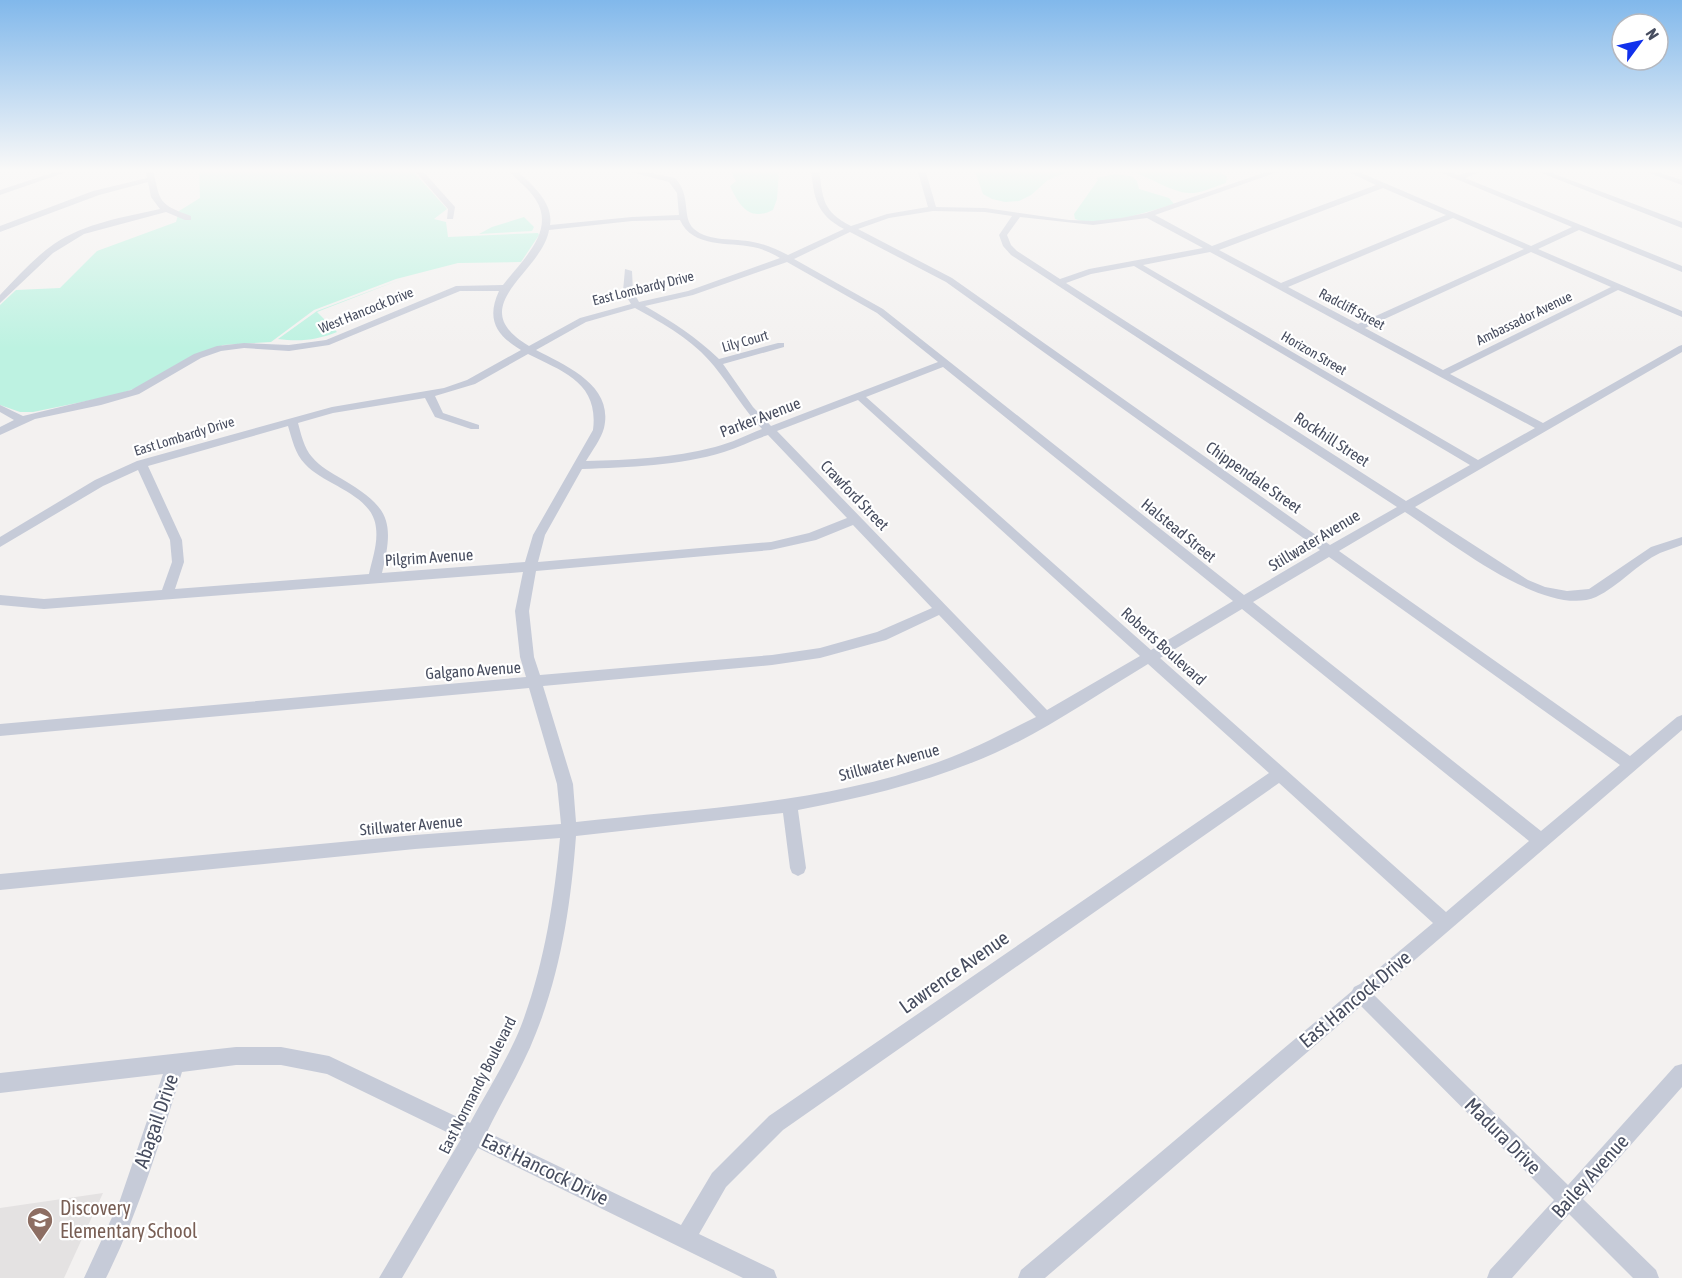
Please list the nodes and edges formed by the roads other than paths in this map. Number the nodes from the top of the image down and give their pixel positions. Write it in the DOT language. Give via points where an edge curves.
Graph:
graph roads {
  1 [pos="546,228"];
  2 [pos="99,229"];
  3 [pos="689,229"];
  4 [pos="850,229"];
  5 [pos="1008,229"];
  6 [pos="1175,229"];
  7 [pos="1267,229"];
  8 [pos="1421,229"];
  9 [pos="1482,229"];
  10 [pos="1575,229"];
  11 [pos="1583,229"];
  12 [pos="1213,249"];
  13 [pos="1530,249"];
  14 [pos="786,259"];
  15 [pos="1136,264"];
  16 [pos="1682,269"];
  17 [pos="628,271"];
  18 [pos="1059,282"];
  19 [pos="1281,286"];
  20 [pos="1617,287"];
  21 [pos="506,288"];
  22 [pos="0,300"];
  23 [pos="636,305"];
  24 [pos="1682,314"];
  25 [pos="1358,328"];
  26 [pos="781,345"];
  27 [pos="1682,348"];
  28 [pos="528,349"];
  29 [pos="717,363"];
  30 [pos="945,363"];
  31 [pos="1442,374"];
  32 [pos="430,396"];
  33 [pos="859,396"];
  34 [pos="0,408"];
  35 [pos="20,419"];
  36 [pos="292,420"];
  37 [pos="475,428"];
  38 [pos="1543,428"];
  39 [pos="770,430"];
  40 [pos="0,432"];
  41 [pos="141,464"];
  42 [pos="579,465"];
  43 [pos="1479,465"];
  44 [pos="1406,507"];
  45 [pos="856,519"];
  46 [pos="1682,541"];
  47 [pos="0,543"];
  48 [pos="1329,551"];
  49 [pos="530,567"];
  50 [pos="374,578"];
  51 [pos="167,593"];
  52 [pos="0,600"];
  53 [pos="1243,603"];
  54 [pos="941,609"];
  55 [pos="1150,657"];
  56 [pos="533,683"];
  57 [pos="1046,718"];
  58 [pos="1682,721"];
  59 [pos="0,730"];
  60 [pos="1631,765"];
  61 [pos="1280,774"];
  62 [pos="790,804"];
  63 [pos="569,830"];
  64 [pos="1541,841"];
  65 [pos="798,868"];
  66 [pos="0,882"];
  67 [pos="1445,922"];
  68 [pos="1360,993"];
  69 [pos="175,1065"];
  70 [pos="1682,1074"];
  71 [pos="0,1083"];
  72 [pos="475,1134"];
  73 [pos="1567,1200"];
  74 [pos="685,1238"];
  75 [pos="95,1278"];
  76 [pos="390,1278"];
  77 [pos="766,1278"];
  78 [pos="1029,1278"];
  79 [pos="1498,1278"];
  80 [pos="1648,1278"];
  1 -- 21 [label="street, East Normandy Boulevard"];
  2 -- 22 [label="street" via="60,243"];
  3 -- 14 [label="street, Halstead Street" via="712,239 761,246"];
  4 -- 14 [label="street, East Lombardy Drive"];
  4 -- 48 [label="street, Chippendale Street" via="949,280"];
  5 -- 18 [label="street, Rockhill Street" via="1003,235 1007,246"];
  6 -- 12 [label="street, Radcliff Street"];
  7 -- 12 [label="street"];
  8 -- 19 [label="street"];
  9 -- 13 [label="street"];
  10 -- 13 [label="street"];
  11 -- 16 [label="street"];
  12 -- 15 [label="street"];
  12 -- 19 [label="street, Radcliff Street"];
  13 -- 20 [label="street"];
  13 -- 25 [label="street"];
  14 -- 23 [label="street, East Lombardy Drive" via="690,293"];
  14 -- 30 [label="street, Halstead Street" via="880,311"];
  15 -- 18 [label="street"];
  15 -- 43 [label="street, Horizon Street"];
  17 -- 23 [label="street" via="628,291"];
  18 -- 44 [label="street, Rockhill Street"];
  19 -- 25 [label="street, Radcliff Street"];
  20 -- 24 [label="street"];
  20 -- 31 [label="street, Ambassador Avenue"];
  21 -- 28 [label="street, East Normandy Boulevard" via="499,297 498,322 510,338"];
  21 -- 35 [label="street, West Hancock Drive" via="459,288 315,345 219,348 132,393"];
  23 -- 28 [label="street, East Lombardy Drive" via="583,320"];
  23 -- 29 [label="street, Crawford Street" via="677,328"];
  25 -- 31 [label="street, Radcliff Street"];
  26 -- 29 [label="street, Lily Court"];
  27 -- 38 [label="street, Stillwater Avenue"];
  28 -- 32 [label="street, East Lombardy Drive" via="471,382"];
  28 -- 42 [label="street, East Normandy Boulevard" via="584,383 599,404 598,430"];
  29 -- 39 [label="street, Crawford Street" via="739,396"];
  30 -- 33 [label="street, Parker Avenue"];
  30 -- 53 [label="street, Halstead Street"];
  31 -- 38 [label="street, Radcliff Street"];
  32 -- 36 [label="street, East Lombardy Drive"];
  32 -- 37 [label="street" via="439,415"];
  33 -- 39 [label="street, Parker Avenue"];
  33 -- 55 [label="street, Roberts Boulevard"];
  34 -- 35 [label="street"];
  35 -- 40 [label="street, West Hancock Drive"];
  36 -- 41 [label="street, East Lombardy Drive"];
  36 -- 50 [label="street" via="305,456 318,470 367,500 378,512 384,543"];
  38 -- 43 [label="street, Stillwater Avenue"];
  39 -- 42 [label="street, Parker Avenue" via="685,459"];
  39 -- 45 [label="street, Crawford Street"];
  41 -- 47 [label="street, East Lombardy Drive" via="99,483"];
  41 -- 51 [label="street" via="176,540 178,562"];
  42 -- 49 [label="street, East Normandy Boulevard" via="539,535"];
  43 -- 44 [label="street, Stillwater Avenue"];
  44 -- 46 [label="street, Rockhill Street" via="1523,583 1567,596 1592,593 1654,550"];
  44 -- 48 [label="street, Stillwater Avenue"];
  45 -- 49 [label="street, Pilgrim Avenue" via="812,537 771,546"];
  45 -- 54 [label="street, Crawford Street"];
  48 -- 53 [label="street, Stillwater Avenue"];
  48 -- 60 [label="street, Chippendale Street"];
  49 -- 50 [label="street, Pilgrim Avenue"];
  49 -- 56 [label="street, East Normandy Boulevard" via="522,611"];
  50 -- 51 [label="street, Pilgrim Avenue"];
  51 -- 52 [label="street, Pilgrim Avenue" via="44,604"];
  53 -- 55 [label="street, Stillwater Avenue"];
  53 -- 64 [label="street, Halstead Street"];
  54 -- 56 [label="street, Galgano Avenue" via="881,636 820,653"];
  54 -- 57 [label="street, Crawford Street"];
  55 -- 57 [label="street, Stillwater Avenue"];
  55 -- 61 [label="street, Roberts Boulevard"];
  56 -- 59 [label="street, Galgano Avenue"];
  56 -- 63 [label="street, East Normandy Boulevard" via="565,784"];
  57 -- 62 [label="street, Stillwater Avenue" via="991,748 941,768 875,788"];
  58 -- 60 [label="street, East Hancock Drive"];
  60 -- 64 [label="street, East Hancock Drive"];
  61 -- 67 [label="street, Roberts Boulevard"];
  61 -- 74 [label="street, Lawrence Avenue" via="776,1123 719,1180"];
  62 -- 63 [label="street, Stillwater Avenue"];
  62 -- 65 [label="street"];
  63 -- 66 [label="street, Stillwater Avenue"];
  63 -- 72 [label="street, East Normandy Boulevard" via="548,970 528,1031"];
  64 -- 67 [label="street, East Hancock Drive"];
  67 -- 68 [label="street, East Hancock Drive"];
  68 -- 73 [label="street, Madura Drive"];
  68 -- 78 [label="street, East Hancock Drive"];
  69 -- 71 [label="street, East Hancock Drive"];
  69 -- 72 [label="street, East Hancock Drive" via="236,1056 281,1056 329,1065"];
  69 -- 75 [label="street, Abagail Drive" via="134,1185"];
  70 -- 73 [label="street, Bailey Avenue"];
  72 -- 74 [label="street, East Hancock Drive"];
  72 -- 76 [label="street, East Normandy Boulevard"];
  73 -- 79 [label="street, Bailey Avenue"];
  73 -- 80 [label="street, Madura Drive"];
  74 -- 77 [label="street, East Hancock Drive"];
}
